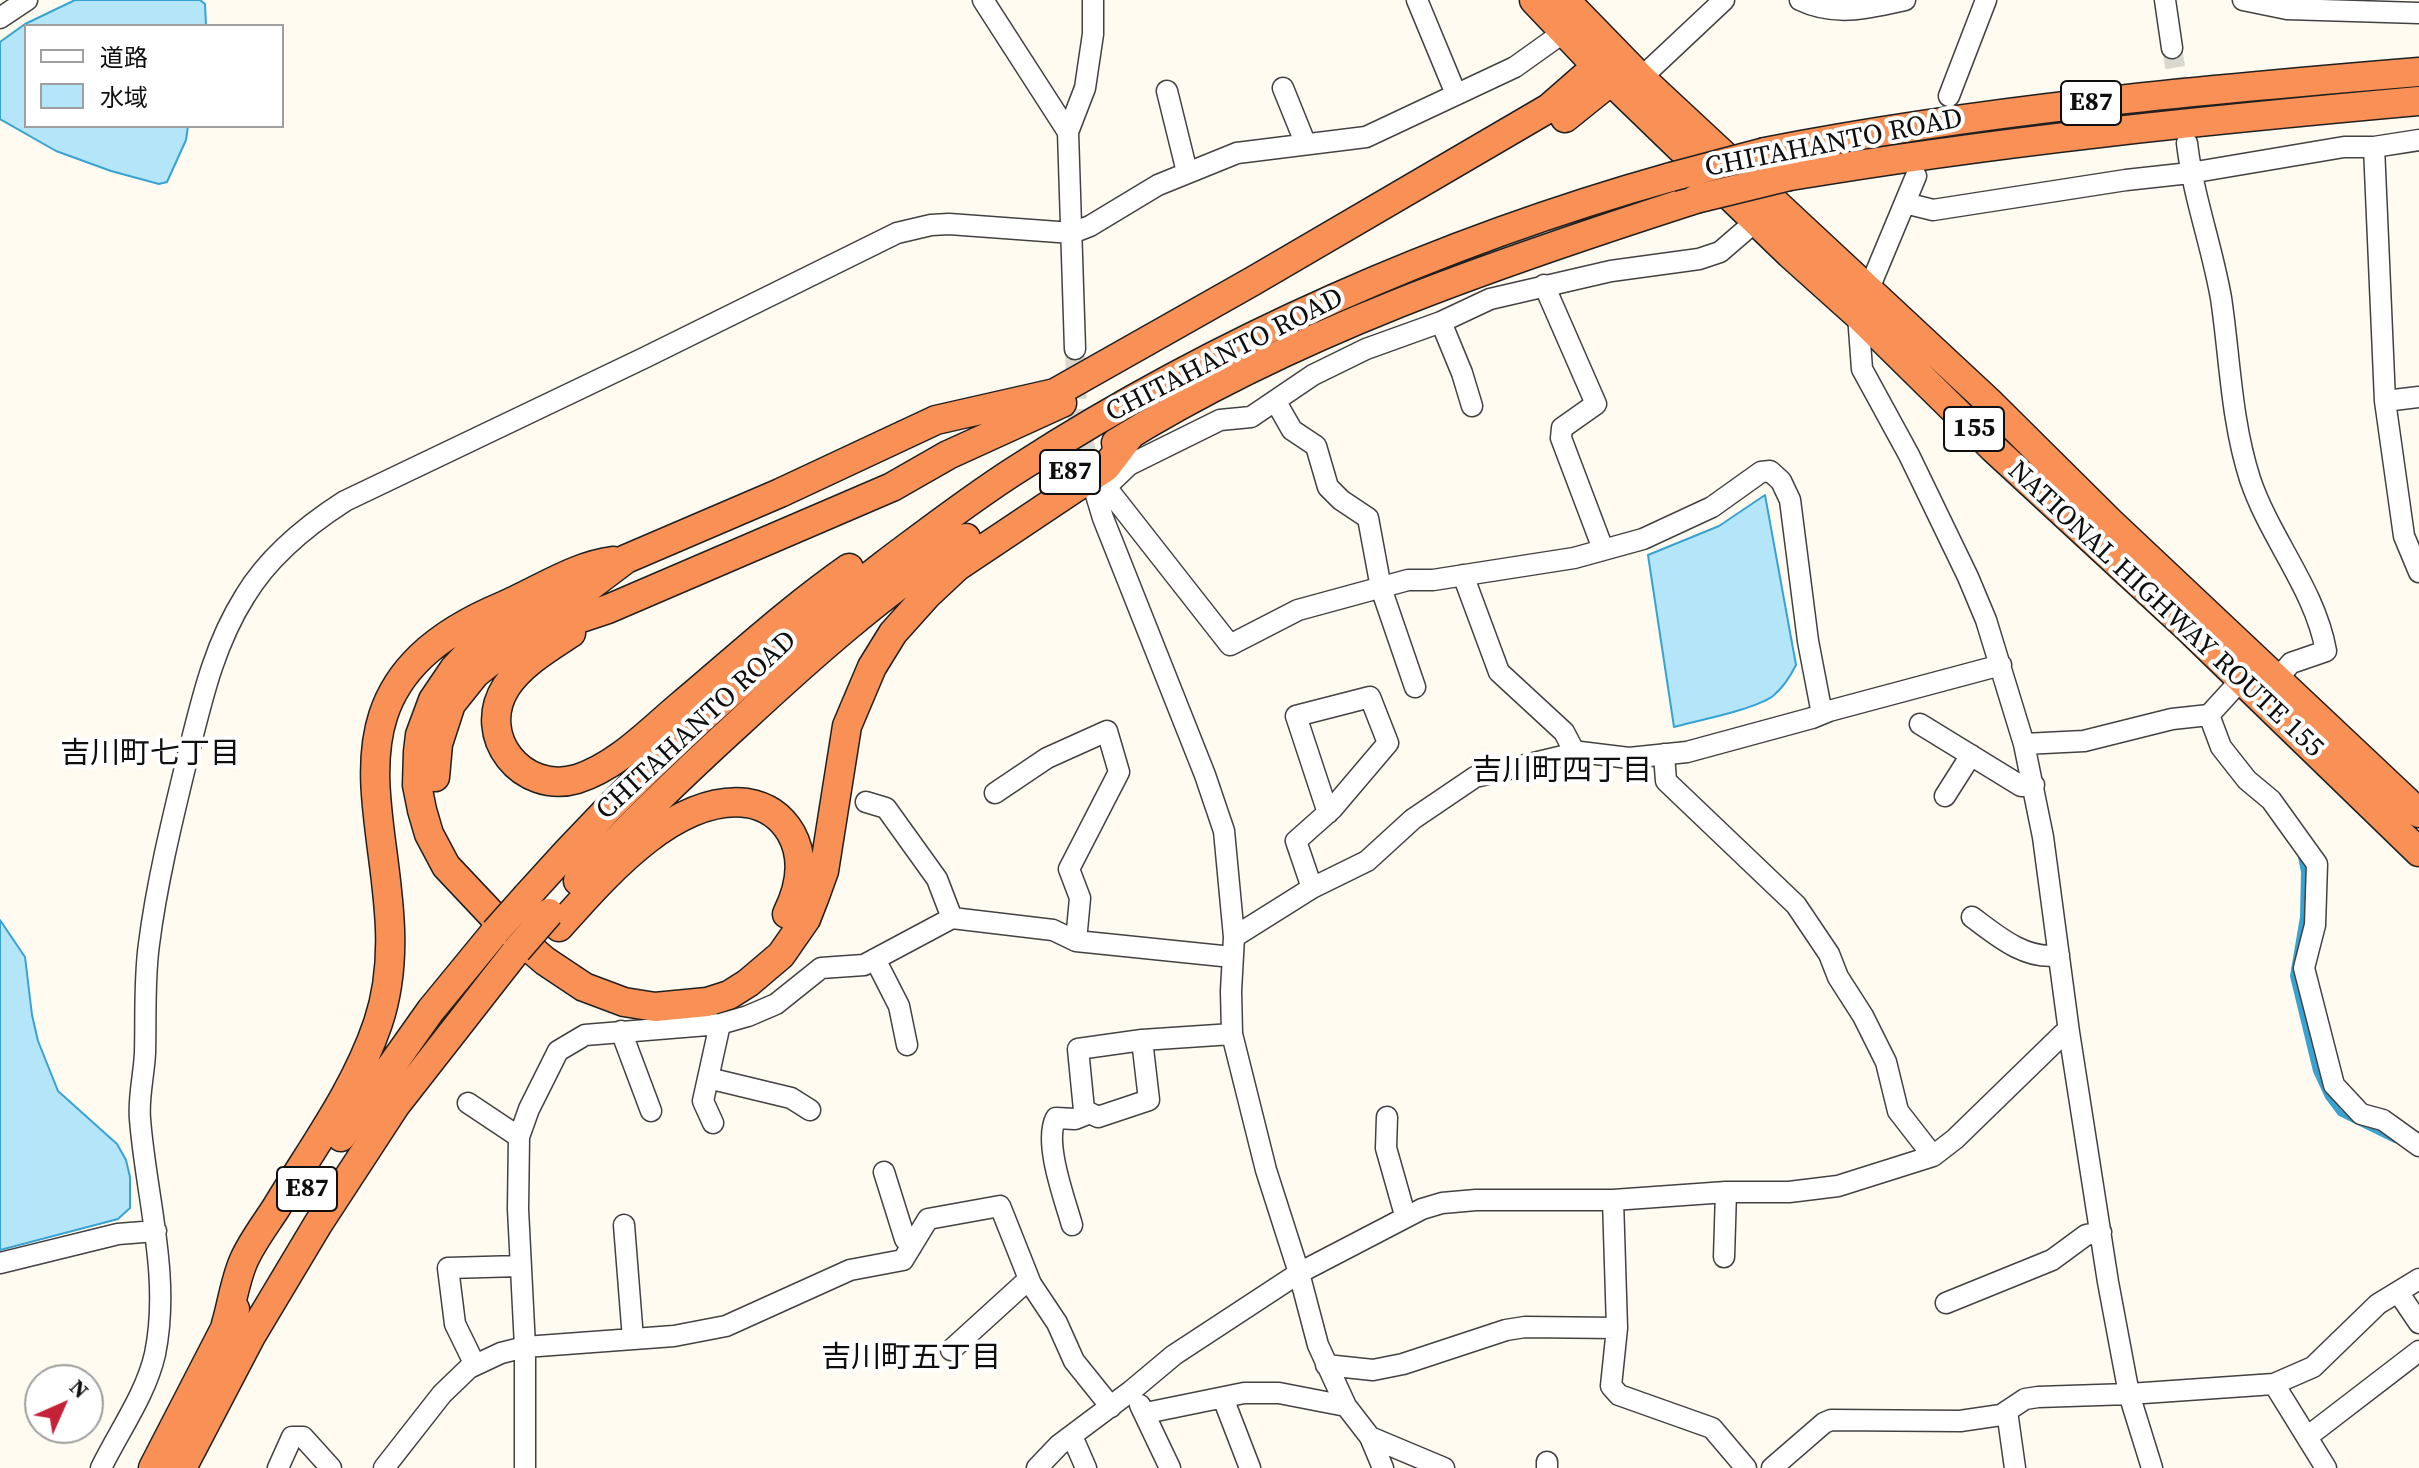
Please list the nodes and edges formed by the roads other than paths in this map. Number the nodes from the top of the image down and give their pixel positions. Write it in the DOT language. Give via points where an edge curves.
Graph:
graph roads {
  1 [pos="27,0"];
  2 [pos="983,0"];
  3 [pos="1093,0"];
  4 [pos="1417,0"];
  5 [pos="1534,0"];
  6 [pos="1565,0"];
  7 [pos="1724,0"];
  8 [pos="1800,0"];
  9 [pos="1905,0"];
  10 [pos="1986,0"];
  11 [pos="2165,0"];
  12 [pos="2243,0"];
  13 [pos="2419,13"];
  14 [pos="0,18"];
  15 [pos="1564,32"];
  16 [pos="2172,48"];
  17 [pos="1618,71"];
  18 [pos="2419,72"];
  19 [pos="1283,88"];
  20 [pos="1167,91"];
  21 [pos="1456,94"];
  22 [pos="1949,96"];
  23 [pos="2419,101"];
  24 [pos="1068,132"];
  25 [pos="2419,140"];
  26 [pos="2187,143"];
  27 [pos="1303,144"];
  28 [pos="2374,147"];
  29 [pos="1187,172"];
  30 [pos="2190,173"];
  31 [pos="1916,176"];
  32 [pos="1905,203"];
  33 [pos="1756,221"];
  34 [pos="1072,233"];
  35 [pos="1544,285"];
  36 [pos="1862,302"];
  37 [pos="1441,322"];
  38 [pos="1075,349"];
  39 [pos="2419,397"];
  40 [pos="2385,401"];
  41 [pos="1276,402"];
  42 [pos="1472,406"];
  43 [pos="1131,434"];
  44 [pos="1054,446"];
  45 [pos="1106,487"];
  46 [pos="1603,549"];
  47 [pos="626,559"];
  48 [pos="2419,572"];
  49 [pos="1463,575"];
  50 [pos="1381,588"];
  51 [pos="608,609"];
  52 [pos="2001,665"];
  53 [pos="2278,678"];
  54 [pos="2241,680"];
  55 [pos="1415,687"];
  56 [pos="1822,714"];
  57 [pos="2209,715"];
  58 [pos="1920,724"];
  59 [pos="2024,744"];
  60 [pos="1575,753"];
  61 [pos="1664,754"];
  62 [pos="1971,755"];
  63 [pos="2034,785"];
  64 [pos="995,793"];
  65 [pos="1945,796"];
  66 [pos="866,802"];
  67 [pos="1328,813"];
  68 [pos="2419,813"];
  69 [pos="2419,852"];
  70 [pos="1312,888"];
  71 [pos="545,912"];
  72 [pos="1972,917"];
  73 [pos="952,918"];
  74 [pos="1076,941"];
  75 [pos="514,947"];
  76 [pos="1233,947"];
  77 [pos="2059,955"];
  78 [pos="875,959"];
  79 [pos="720,1024"];
  80 [pos="621,1031"];
  81 [pos="2069,1032"];
  82 [pos="1232,1034"];
  83 [pos="1142,1040"];
  84 [pos="907,1045"];
  85 [pos="708,1078"];
  86 [pos="468,1103"];
  87 [pos="810,1110"];
  88 [pos="651,1111"];
  89 [pos="1090,1113"];
  90 [pos="1387,1117"];
  91 [pos="713,1123"];
  92 [pos="519,1137"];
  93 [pos="2419,1146"];
  94 [pos="1933,1156"];
  95 [pos="884,1172"];
  96 [pos="1726,1192"];
  97 [pos="1613,1200"];
  98 [pos="1408,1216"];
  99 [pos="624,1225"];
  100 [pos="1072,1225"];
  101 [pos="156,1231"];
  102 [pos="2101,1232"];
  103 [pos="911,1247"];
  104 [pos="1724,1257"];
  105 [pos="0,1263"];
  106 [pos="520,1266"];
  107 [pos="1299,1273"];
  108 [pos="2419,1279"];
  109 [pos="1031,1284"];
  110 [pos="2398,1292"];
  111 [pos="1946,1303"];
  112 [pos="1001,1317"];
  113 [pos="2419,1323"];
  114 [pos="226,1324"];
  115 [pos="1617,1328"];
  116 [pos="633,1339"];
  117 [pos="525,1347"];
  118 [pos="951,1350"];
  119 [pos="2419,1351"];
  120 [pos="475,1365"];
  121 [pos="1326,1365"];
  122 [pos="2274,1384"];
  123 [pos="1131,1391"];
  124 [pos="2129,1394"];
  125 [pos="1223,1398"];
  126 [pos="1346,1406"];
  127 [pos="1111,1407"];
  128 [pos="2007,1411"];
  129 [pos="1146,1413"];
  130 [pos="1072,1436"];
  131 [pos="1370,1437"];
  132 [pos="2307,1437"];
  133 [pos="101,1468"];
  134 [pos="153,1468"];
  135 [pos="182,1468"];
  136 [pos="278,1468"];
  137 [pos="331,1468"];
  138 [pos="384,1468"];
  139 [pos="525,1468"];
  140 [pos="1037,1468"];
  141 [pos="1086,1468"];
  142 [pos="1170,1468"];
  143 [pos="1250,1468"];
  144 [pos="1383,1468"];
  145 [pos="1444,1468"];
  146 [pos="1746,1468"];
  147 [pos="1772,1468"];
  148 [pos="2015,1468"];
  149 [pos="2152,1468"];
  150 [pos="2326,1468"];
  1 -- 14 [label="street"];
  2 -- 24 [label="street"];
  3 -- 24 [label="street" via="1085,88"];
  4 -- 21 [label="street"];
  5 -- 15 [label="highway, NATIONAL HIGHWAY ROUTE 155 / 155"];
  6 -- 17 [label="highway, NATIONAL HIGHWAY ROUTE 155 / 155"];
  7 -- 17 [label="street"];
  8 -- 9 [label="street" via="1835,11"];
  10 -- 22 [label="street"];
  11 -- 16 [label="street"];
  12 -- 13 [label="street" via="2287,9"];
  15 -- 17 [label="highway, NATIONAL HIGHWAY ROUTE 155 / 155"];
  15 -- 21 [label="street" via="1515,67"];
  17 -- 33 [label="highway, NATIONAL HIGHWAY ROUTE 155 / 155"];
  17 -- 36 [label="highway, NATIONAL HIGHWAY ROUTE 155 / 155"];
  17 -- 47 [label="highway" via="1055,393 936,420"];
  17 -- 51 [label="highway" via="1569,116 1264,294 1067,401 948,455 892,487"];
  18 -- 44 [label="highway, CHITAHANTO ROAD / E87, bridge" via="2198,90 1863,133 1671,177 1535,219 1314,308 1199,364"];
  19 -- 27 [label="street"];
  20 -- 29 [label="street"];
  21 -- 27 [label="street" via="1366,137"];
  23 -- 43 [label="highway, CHITAHANTO ROAD / E87, bridge" via="2017,141 1790,176 1696,199 1546,248 1395,306 1209,390"];
  24 -- 34 [label="street"];
  25 -- 28 [label="street"];
  26 -- 30 [label="street"];
  27 -- 29 [label="street" via="1237,153"];
  28 -- 30 [label="street" via="2344,147"];
  28 -- 40 [label="street"];
  29 -- 34 [label="street"];
  30 -- 32 [label="street" via="1933,210"];
  30 -- 53 [label="street" via="2220,296 2242,451 2261,508 2322,626 2326,651 2291,663"];
  31 -- 32 [label="street"];
  32 -- 36 [label="street"];
  33 -- 35 [label="street" via="1720,252 1699,259"];
  33 -- 36 [label="highway, NATIONAL HIGHWAY ROUTE 155 / 155"];
  34 -- 38 [label="street"];
  34 -- 101 [label="street" via="931,225 881,239 345,501 271,562 245,595 217,651 155,900 140,1118"];
  35 -- 37 [label="street" via="1490,299"];
  35 -- 46 [label="street" via="1596,404 1561,432"];
  36 -- 52 [label="street" via="1862,369 1953,542"];
  36 -- 53 [label="highway, NATIONAL HIGHWAY ROUTE 155 / 155"];
  36 -- 54 [label="highway, NATIONAL HIGHWAY ROUTE 155 / 155" via="1993,448"];
  37 -- 41 [label="street" via="1366,349 1313,375"];
  37 -- 42 [label="street"];
  39 -- 40 [label="street"];
  40 -- 48 [label="street" via="2404,536"];
  41 -- 45 [label="street" via="1251,417 1220,420 1129,465"];
  41 -- 50 [label="street" via="1292,430 1316,446 1328,487 1368,518"];
  43 -- 47 [label="highway" via="1106,467 958,566 893,633 847,726 824,871 806,919 781,955 748,983 729,995 686,1005 624,1002 584,987 545,961 446,866 429,834 417,785 425,719 454,669 472,650 581,593"];
  43 -- 71 [label="highway, CHITAHANTO ROAD / E87" via="950,549 854,622 678,779"];
  44 -- 51 [label="highway" via="983,475 855,564 789,613 614,762 574,780 551,782 529,776 505,755 496,713 499,702 515,676 542,652"];
  44 -- 71 [label="highway, CHITAHANTO ROAD / E87" via="908,546 739,683 580,836"];
  45 -- 50 [label="street" via="1230,645 1298,610"];
  45 -- 76 [label="street" via="1096,495 1103,518 1224,831"];
  46 -- 49 [label="street"];
  46 -- 56 [label="street" via="1643,539 1712,507 1770,471 1790,500"];
  47 -- 114 [label="highway" via="590,564 471,619 422,654 389,703 374,768 389,910 384,1001 364,1062 342,1103 244,1261"];
  49 -- 50 [label="street"];
  49 -- 60 [label="street" via="1499,672 1564,732"];
  50 -- 55 [label="street"];
  51 -- 71 [label="highway" via="510,646 475,674 451,704 438,744 436,785 443,820 464,859 508,908 558,948 585,967 639,988 699,985 728,974 771,940 795,900 800,880 794,839 772,811 750,804 716,804 664,827 587,896"];
  52 -- 56 [label="street"];
  52 -- 59 [label="street"];
  53 -- 68 [label="highway, NATIONAL HIGHWAY ROUTE 155 / 155"];
  54 -- 57 [label="street"];
  54 -- 69 [label="highway, NATIONAL HIGHWAY ROUTE 155 / 155"];
  56 -- 61 [label="street" via="1741,739"];
  57 -- 59 [label="street" via="2084,741"];
  57 -- 93 [label="street" via="2221,747 2271,800 2317,864 2315,925 2304,968 2334,1085 2361,1114 2383,1120"];
  58 -- 62 [label="street"];
  59 -- 63 [label="street"];
  60 -- 61 [label="street" via="1629,758"];
  60 -- 70 [label="street" via="1475,777 1413,819 1367,861"];
  61 -- 94 [label="street" via="1666,781 1796,905 1886,1062 1898,1111"];
  62 -- 63 [label="street" via="2021,786"];
  62 -- 65 [label="street"];
  63 -- 77 [label="street"];
  64 -- 74 [label="street" via="1047,758 1107,731 1119,772 1069,869 1080,898"];
  66 -- 73 [label="street" via="886,808 937,879"];
  67 -- 67 [label="street" via="1388,743 1370,697 1296,716"];
  67 -- 70 [label="street" via="1296,841"];
  70 -- 76 [label="street"];
  71 -- 75 [label="highway, CHITAHANTO ROAD / E87, bridge"];
  71 -- 75 [label="highway"];
  72 -- 77 [label="street" via="2020,949"];
  73 -- 74 [label="street" via="1053,930"];
  73 -- 78 [label="street"];
  74 -- 76 [label="street"];
  75 -- 114 [label="highway, CHITAHANTO ROAD / E87" via="431,1010 335,1145"];
  75 -- 135 [label="highway, CHITAHANTO ROAD / E87" via="395,1106 343,1186 251,1336"];
  76 -- 82 [label="street"];
  77 -- 81 [label="street"];
  78 -- 79 [label="street" via="864,965 821,968 776,1004"];
  78 -- 84 [label="street" via="899,1006"];
  79 -- 80 [label="street"];
  79 -- 85 [label="street"];
  80 -- 88 [label="street"];
  80 -- 92 [label="street" via="585,1035 558,1051"];
  81 -- 94 [label="street"];
  81 -- 102 [label="street"];
  82 -- 83 [label="street"];
  82 -- 107 [label="street"];
  83 -- 89 [label="street" via="1149,1100 1098,1117"];
  83 -- 89 [label="street" via="1078,1049 1084,1110"];
  85 -- 87 [label="street" via="791,1098"];
  85 -- 91 [label="street" via="703,1101"];
  86 -- 92 [label="street"];
  89 -- 100 [label="street" via="1056,1118 1052,1124 1055,1166"];
  90 -- 98 [label="street" via="1386,1148"];
  92 -- 106 [label="street"];
  94 -- 96 [label="street" via="1838,1186"];
  95 -- 103 [label="street"];
  96 -- 97 [label="street"];
  96 -- 104 [label="street"];
  97 -- 98 [label="street" via="1476,1200 1442,1203"];
  97 -- 115 [label="street"];
  98 -- 107 [label="street"];
  99 -- 116 [label="street"];
  101 -- 105 [label="street" via="118,1234"];
  101 -- 133 [label="street" via="161,1307 155,1351 149,1376"];
  102 -- 111 [label="street" via="2086,1235 2052,1260"];
  102 -- 124 [label="street"];
  103 -- 109 [label="street" via="928,1219 1000,1206"];
  103 -- 116 [label="street" via="903,1260 850,1270 726,1326"];
  106 -- 117 [label="street"];
  106 -- 120 [label="street" via="448,1268 455,1324"];
  107 -- 121 [label="street"];
  107 -- 123 [label="street" via="1174,1355"];
  108 -- 110 [label="street"];
  109 -- 112 [label="street"];
  109 -- 118 [label="street"];
  109 -- 127 [label="street" via="1074,1361"];
  110 -- 113 [label="street"];
  110 -- 122 [label="street" via="2378,1304 2313,1367"];
  114 -- 134 [label="highway, CHITAHANTO ROAD / E87"];
  115 -- 121 [label="street" via="1525,1327 1373,1370"];
  115 -- 146 [label="street" via="1611,1386 1619,1395 1712,1428"];
  116 -- 117 [label="street"];
  117 -- 120 [label="street"];
  117 -- 139 [label="street"];
  119 -- 132 [label="street"];
  120 -- 138 [label="street" via="442,1394"];
  121 -- 126 [label="street"];
  122 -- 124 [label="street"];
  122 -- 132 [label="street"];
  123 -- 127 [label="street"];
  123 -- 129 [label="street"];
  124 -- 128 [label="street" via="2038,1397"];
  124 -- 149 [label="street"];
  125 -- 126 [label="street" via="1279,1393"];
  125 -- 129 [label="street"];
  125 -- 143 [label="street"];
  126 -- 131 [label="street"];
  127 -- 130 [label="street"];
  128 -- 147 [label="street" via="1960,1421 1831,1420"];
  128 -- 148 [label="street"];
  129 -- 142 [label="street"];
  130 -- 140 [label="street"];
  130 -- 141 [label="street"];
  131 -- 144 [label="street"];
  131 -- 145 [label="street"];
  132 -- 150 [label="street"];
  136 -- 137 [label="street" via="292,1437 303,1437"];
}
